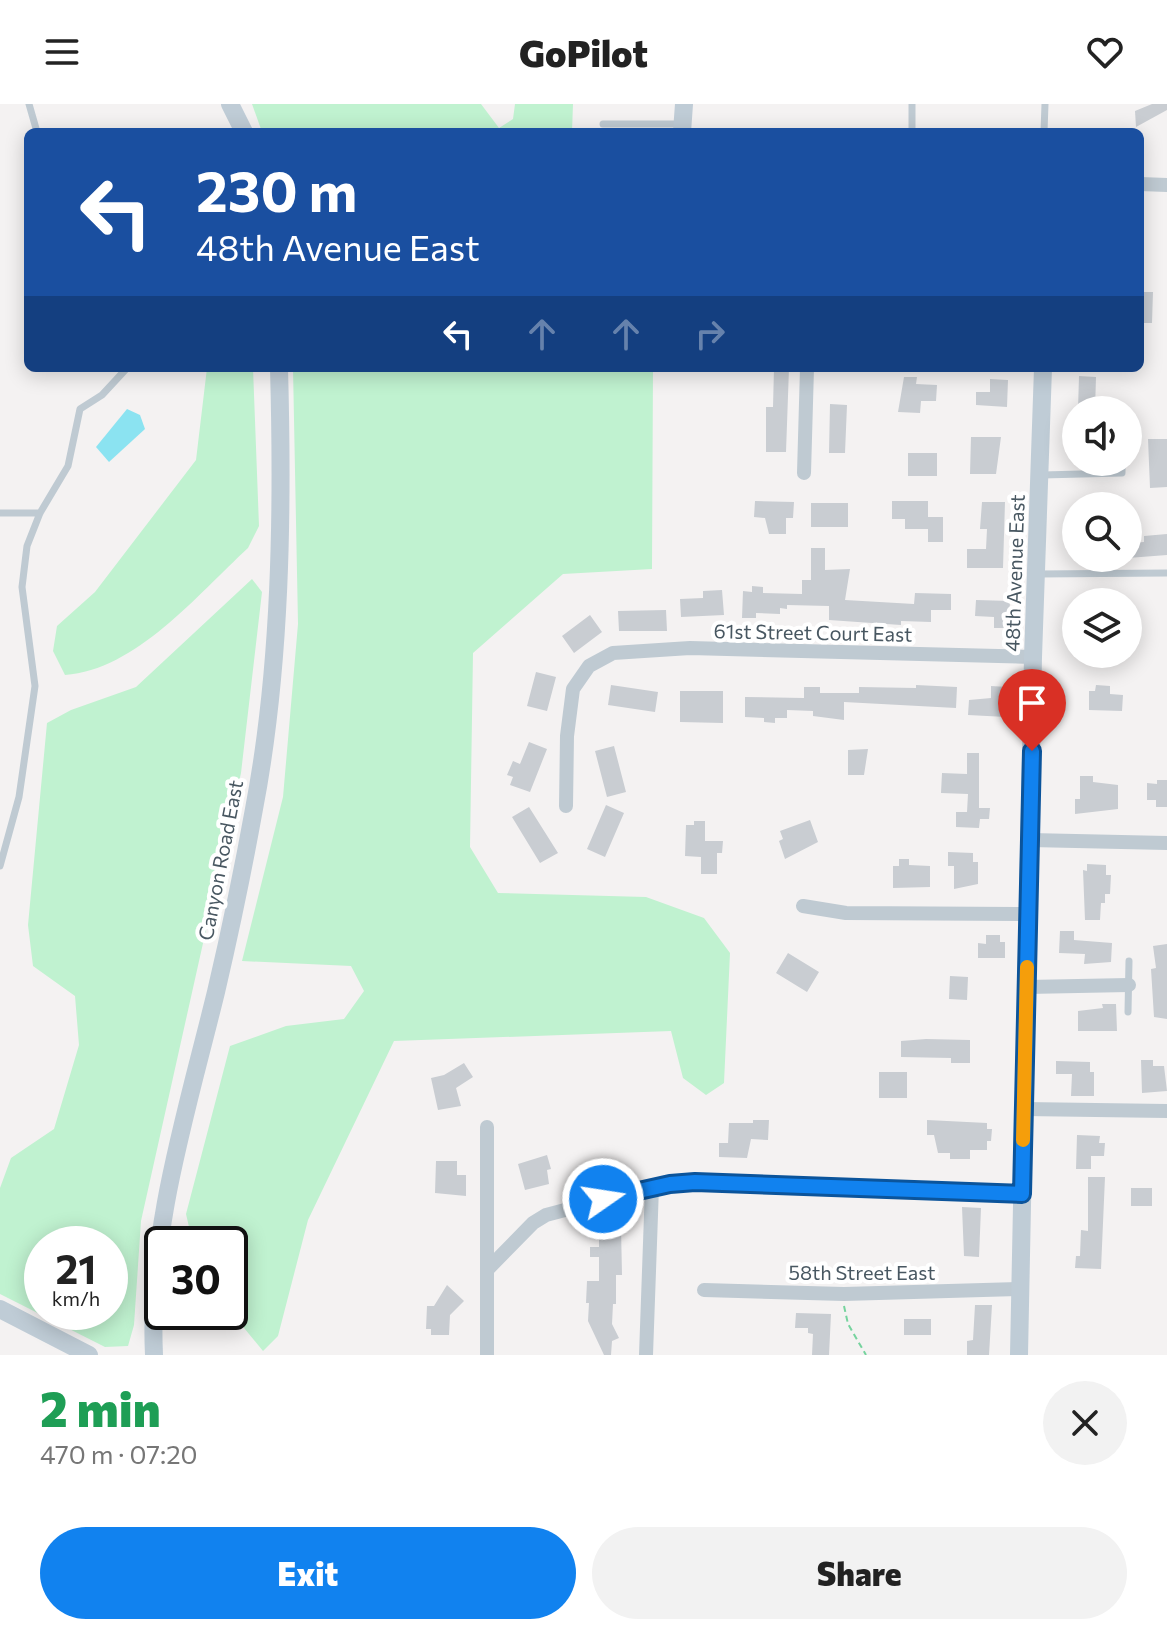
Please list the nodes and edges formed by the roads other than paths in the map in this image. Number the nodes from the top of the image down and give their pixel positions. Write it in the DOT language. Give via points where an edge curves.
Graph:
graph roads {
  1 [pos="29,104"];
  2 [pos="230,104"];
  3 [pos="684,104"];
  4 [pos="912,104"];
  5 [pos="1045,104"];
  6 [pos="603,124"];
  7 [pos="36,128"];
  8 [pos="242,128"];
  9 [pos="683,128"];
  10 [pos="912,128"];
  11 [pos="1044,128"];
  12 [pos="1144,184"];
  13 [pos="1167,185"];
  14 [pos="123,372"];
  15 [pos="279,372"];
  16 [pos="807,372"];
  17 [pos="1043,372"];
  18 [pos="804,473"];
  19 [pos="1062,474"];
  20 [pos="1039,475"];
  21 [pos="0,513"];
  22 [pos="40,513"];
  23 [pos="1167,573"];
  24 [pos="1036,574"];
  25 [pos="1033,657"];
  26 [pos="566,806"];
  27 [pos="1030,840"];
  28 [pos="1167,843"];
  29 [pos="0,866"];
  30 [pos="803,906"];
  31 [pos="1028,914"];
  32 [pos="1129,961"];
  33 [pos="1129,985"];
  34 [pos="1027,987"];
  35 [pos="1128,1012"];
  36 [pos="1024,1109"];
  37 [pos="1167,1111"];
  38 [pos="487,1127"];
  39 [pos="652,1187"];
  40 [pos="1022,1194"];
  41 [pos="487,1270"];
  42 [pos="1020,1289"];
  43 [pos="704,1290"];
  44 [pos="0,1309"];
  45 [pos="89,1355"];
  46 [pos="154,1355"];
  47 [pos="487,1355"];
  48 [pos="646,1355"];
  49 [pos="1019,1355"];
  1 -- 7 [label="lane"];
  2 -- 8 [label="main road"];
  3 -- 9 [label="main road"];
  4 -- 10 [label="lane"];
  5 -- 11 [label="lane"];
  6 -- 9 [label="lane"];
  12 -- 13 [label="street"];
  14 -- 22 [label="lane" via="80,409 68,466"];
  15 -- 46 [label="main road, Canyon Road East" via="277,597 269,721 255,808 162,1230 154,1283"];
  16 -- 18 [label="street"];
  17 -- 20 [label="main road, 48th Avenue East"];
  19 -- 20 [label="lane"];
  20 -- 24 [label="main road, 48th Avenue East"];
  21 -- 22 [label="lane"];
  22 -- 29 [label="lane" via="27,546 22,587 35,686 19,797"];
  23 -- 24 [label="lane"];
  24 -- 25 [label="main road, 48th Avenue East"];
  25 -- 26 [label="street, 61st Street Court East" via="690,648 613,653 594,662 578,679 569,705"];
  25 -- 27 [label="main road, 48th Avenue East"];
  27 -- 28 [label="street"];
  27 -- 31 [label="main road, 48th Avenue East"];
  30 -- 31 [label="street" via="846,913"];
  31 -- 34 [label="main road, 48th Avenue East"];
  32 -- 33 [label="lane"];
  33 -- 34 [label="street"];
  33 -- 35 [label="lane"];
  34 -- 36 [label="main road, 48th Avenue East"];
  36 -- 37 [label="street"];
  36 -- 40 [label="main road, 48th Avenue East"];
  38 -- 41 [label="street"];
  39 -- 40 [label="street" via="695,1182"];
  39 -- 41 [label="street" via="546,1215"];
  39 -- 48 [label="street"];
  40 -- 42 [label="main road, 48th Avenue East"];
  41 -- 47 [label="street"];
  42 -- 43 [label="street, 58th Street East" via="844,1294"];
  42 -- 49 [label="main road, 48th Avenue East"];
  44 -- 45 [label="main road"];
}
